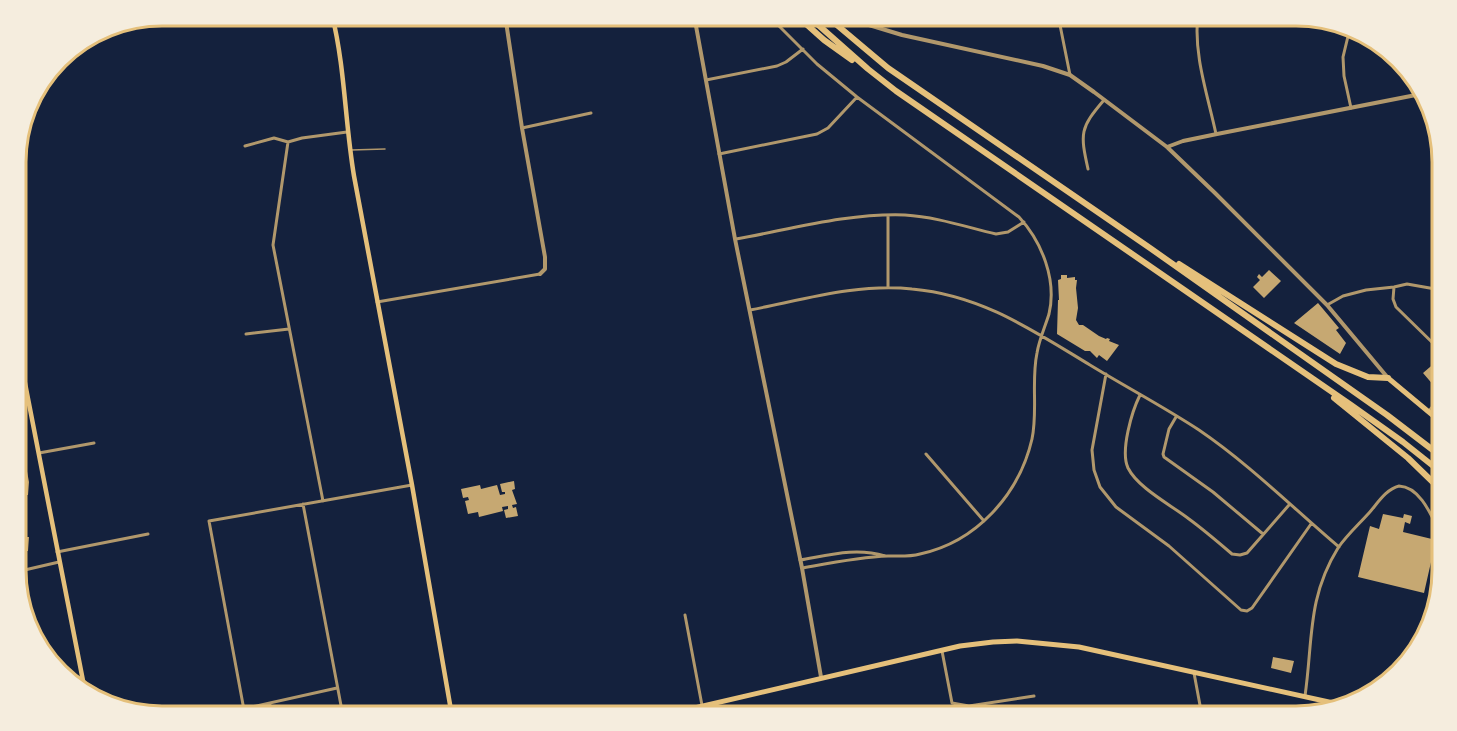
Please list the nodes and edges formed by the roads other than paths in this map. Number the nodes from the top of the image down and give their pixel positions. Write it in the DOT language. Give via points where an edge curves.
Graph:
graph roads {
  1 [pos="335,26"];
  2 [pos="507,26"];
  3 [pos="696,26"];
  4 [pos="779,26"];
  5 [pos="808,26"];
  6 [pos="819,26"];
  7 [pos="837,26"];
  8 [pos="840,26"];
  9 [pos="872,26"];
  10 [pos="1060,26"];
  11 [pos="1198,26"];
  12 [pos="1348,37"];
  13 [pos="852,39"];
  14 [pos="803,49"];
  15 [pos="868,69"];
  16 [pos="1070,75"];
  17 [pos="706,80"];
  18 [pos="1414,95"];
  19 [pos="857,97"];
  20 [pos="1104,100"];
  21 [pos="1351,108"];
  22 [pos="591,113"];
  23 [pos="522,128"];
  24 [pos="347,132"];
  25 [pos="1216,134"];
  26 [pos="288,142"];
  27 [pos="245,146"];
  28 [pos="1167,147"];
  29 [pos="386,149"];
  30 [pos="350,150"];
  31 [pos="719,154"];
  32 [pos="1088,169"];
  33 [pos="888,215"];
  34 [pos="1024,222"];
  35 [pos="735,239"];
  36 [pos="1150,248"];
  37 [pos="540,274"];
  38 [pos="888,287"];
  39 [pos="1394,287"];
  40 [pos="1432,288"];
  41 [pos="377,302"];
  42 [pos="1327,305"];
  43 [pos="750,310"];
  44 [pos="289,329"];
  45 [pos="246,334"];
  46 [pos="1042,336"];
  47 [pos="1432,342"];
  48 [pos="1304,372"];
  49 [pos="1106,374"];
  50 [pos="1388,378"];
  51 [pos="1140,395"];
  52 [pos="26,399"];
  53 [pos="1432,408"];
  54 [pos="1429,412"];
  55 [pos="1432,415"];
  56 [pos="1176,417"];
  57 [pos="94,443"];
  58 [pos="1432,449"];
  59 [pos="38,453"];
  60 [pos="926,454"];
  61 [pos="1432,465"];
  62 [pos="1432,481"];
  63 [pos="412,485"];
  64 [pos="323,501"];
  65 [pos="303,504"];
  66 [pos="1289,505"];
  67 [pos="1432,516"];
  68 [pos="984,521"];
  69 [pos="1311,524"];
  70 [pos="148,534"];
  71 [pos="1263,534"];
  72 [pos="1339,547"];
  73 [pos="57,552"];
  74 [pos="886,556"];
  75 [pos="800,560"];
  76 [pos="59,562"];
  77 [pos="802,568"];
  78 [pos="26,570"];
  79 [pos="685,615"];
  80 [pos="941,650"];
  81 [pos="1194,673"];
  82 [pos="821,677"];
  83 [pos="83,681"];
  84 [pos="338,688"];
  85 [pos="1034,696"];
  86 [pos="1305,698"];
  87 [pos="1326,702"];
  88 [pos="270,705"];
  89 [pos="965,705"];
  90 [pos="972,705"];
  91 [pos="1200,705"];
  92 [pos="243,706"];
  93 [pos="265,706"];
  94 [pos="341,706"];
  95 [pos="450,706"];
  96 [pos="703,706"];
  97 [pos="705,706"];
  1 -- 24 [label="main road"];
  2 -- 23 [label="street"];
  3 -- 17 [label="street"];
  4 -- 14 [label="street"];
  5 -- 15 [label="highway"];
  6 -- 15 [label="highway"];
  7 -- 13 [label="highway"];
  8 -- 13 [label="highway"];
  9 -- 16 [label="street"];
  10 -- 16 [label="street"];
  11 -- 25 [label="street" via="1199,51"];
  12 -- 21 [label="street" via="1343,57"];
  13 -- 36 [label="highway" via="888,68"];
  14 -- 17 [label="street" via="777,66"];
  14 -- 19 [label="street"];
  15 -- 48 [label="highway"];
  16 -- 20 [label="street"];
  17 -- 31 [label="street"];
  18 -- 21 [label="street"];
  19 -- 31 [label="street" via="828,129 817,134"];
  19 -- 34 [label="street"];
  20 -- 28 [label="street"];
  20 -- 32 [label="street" via="1083,131"];
  21 -- 25 [label="street"];
  22 -- 23 [label="street"];
  23 -- 37 [label="street" via="545,258 545,269"];
  24 -- 26 [label="street"];
  24 -- 30 [label="main road"];
  25 -- 28 [label="street"];
  26 -- 27 [label="street" via="274,138"];
  26 -- 44 [label="street" via="273,245"];
  28 -- 42 [label="street"];
  29 -- 30 [label="lane"];
  30 -- 41 [label="main road"];
  31 -- 35 [label="street"];
  33 -- 34 [label="street" via="929,218 996,234"];
  33 -- 35 [label="street" via="836,219"];
  33 -- 38 [label="street"];
  34 -- 46 [label="street" via="1042,253 1048,273 1050,307"];
  35 -- 43 [label="street"];
  36 -- 50 [label="highway" via="1336,364 1368,377"];
  36 -- 58 [label="highway"];
  37 -- 41 [label="street"];
  38 -- 43 [label="street"];
  38 -- 46 [label="street" via="961,298 1003,313"];
  39 -- 40 [label="street" via="1407,284"];
  39 -- 42 [label="street" via="1366,290"];
  39 -- 47 [label="street" via="1396,307"];
  41 -- 63 [label="main road"];
  42 -- 50 [label="street"];
  43 -- 75 [label="street"];
  44 -- 45 [label="street"];
  44 -- 64 [label="street"];
  46 -- 49 [label="street"];
  46 -- 68 [label="street" via="1036,355 1035,420 1028,454 1009,494"];
  48 -- 61 [label="highway"];
  48 -- 62 [label="highway"];
  49 -- 51 [label="street"];
  49 -- 69 [label="street" via="1092,451 1100,487 1116,507 1169,546 1240,610 1252,608"];
  50 -- 54 [label="main road"];
  51 -- 56 [label="street"];
  51 -- 71 [label="street" via="1125,456 1137,481 1232,554 1247,553"];
  52 -- 59 [label="main road"];
  53 -- 54 [label="street"];
  54 -- 55 [label="main road"];
  56 -- 66 [label="street" via="1239,460"];
  56 -- 71 [label="street" via="1164,457"];
  57 -- 59 [label="street"];
  59 -- 73 [label="main road"];
  60 -- 68 [label="street"];
  63 -- 64 [label="street"];
  63 -- 95 [label="main road"];
  64 -- 65 [label="street"];
  65 -- 84 [label="street"];
  65 -- 92 [label="street" via="209,521"];
  66 -- 69 [label="street"];
  66 -- 71 [label="street"];
  67 -- 72 [label="street" via="1408,488 1395,487"];
  68 -- 74 [label="street" via="964,536 930,552"];
  69 -- 72 [label="street"];
  70 -- 73 [label="street"];
  72 -- 86 [label="street" via="1316,600"];
  73 -- 76 [label="main road"];
  74 -- 75 [label="street" via="859,551"];
  74 -- 77 [label="street"];
  75 -- 77 [label="street"];
  76 -- 78 [label="street"];
  76 -- 83 [label="main road"];
  77 -- 82 [label="street"];
  79 -- 96 [label="street"];
  80 -- 81 [label="main road" via="993,642 1041,642"];
  80 -- 82 [label="main road"];
  80 -- 89 [label="street" via="952,703"];
  81 -- 86 [label="main road"];
  81 -- 91 [label="street"];
  82 -- 97 [label="main road"];
  84 -- 88 [label="street"];
  84 -- 94 [label="street"];
  85 -- 90 [label="street"];
  86 -- 87 [label="main road"];
  88 -- 93 [label="street"];
}
